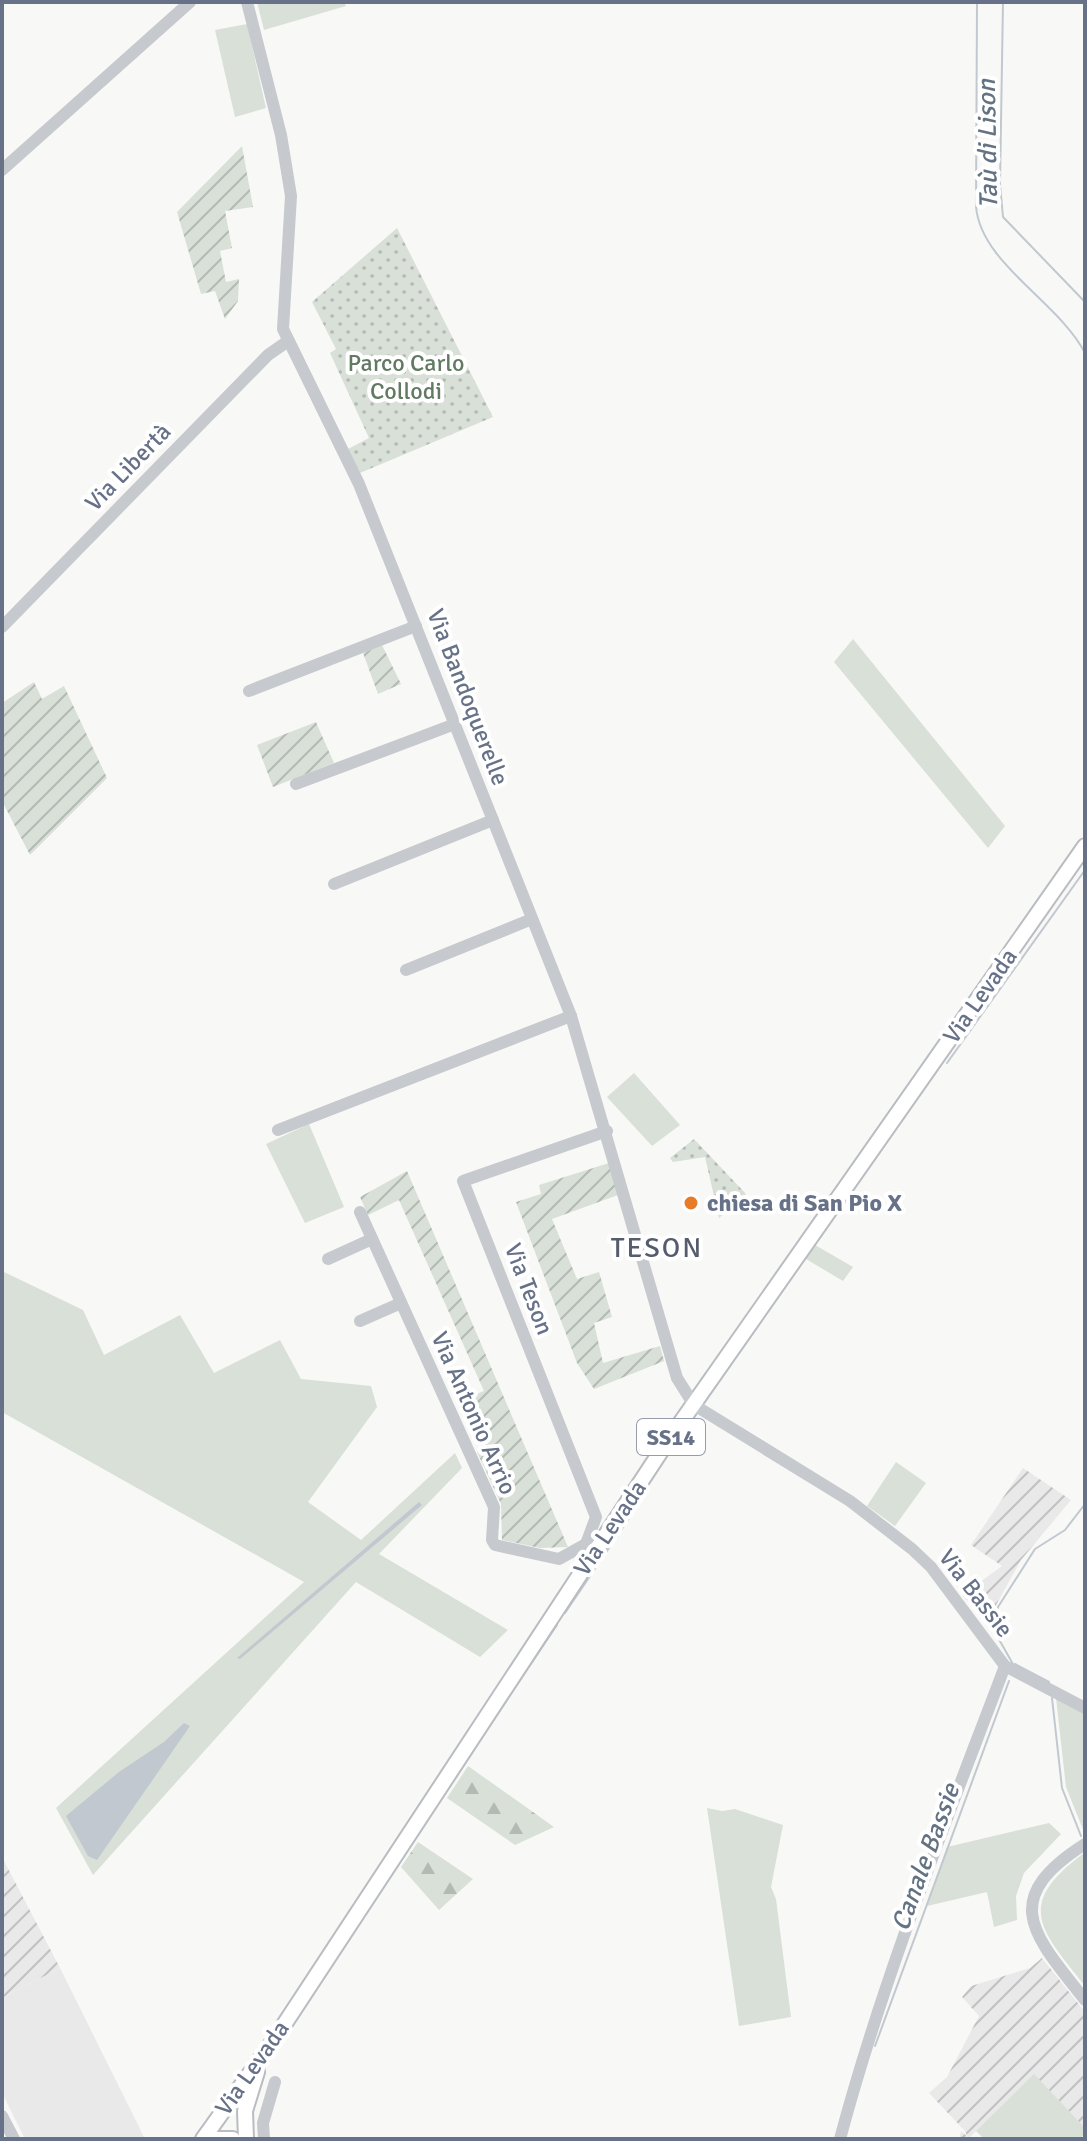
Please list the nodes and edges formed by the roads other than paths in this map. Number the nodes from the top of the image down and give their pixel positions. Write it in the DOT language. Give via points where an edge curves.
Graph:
graph roads {
  1 [pos="190,2"];
  2 [pos="247,2"];
  3 [pos="2,170"];
  4 [pos="288,341"];
  5 [pos="416,626"];
  6 [pos="2,627"];
  7 [pos="249,691"];
  8 [pos="455,724"];
  9 [pos="296,784"];
  10 [pos="493,820"];
  11 [pos="1085,846"];
  12 [pos="334,884"];
  13 [pos="532,919"];
  14 [pos="406,970"];
  15 [pos="571,1016"];
  16 [pos="278,1130"];
  17 [pos="607,1131"];
  18 [pos="360,1212"];
  19 [pos="372,1239"];
  20 [pos="328,1259"];
  21 [pos="401,1303"];
  22 [pos="360,1321"];
  23 [pos="694,1405"];
  24 [pos="590,1548"];
  25 [pos="1005,1666"];
  26 [pos="1085,1708"];
  27 [pos="1085,1844"];
  28 [pos="1085,2000"];
  29 [pos="274,2040"];
  30 [pos="275,2082"];
  31 [pos="2,2116"];
  32 [pos="8,2133"];
  33 [pos="206,2139"];
  34 [pos="233,2139"];
  35 [pos="246,2139"];
  36 [pos="264,2139"];
  37 [pos="840,2139"];
  1 -- 3 [label="street"];
  2 -- 4 [label="street, Via Bandoquerelle" via="291,196 283,329"];
  4 -- 5 [label="street, Via Bandoquerelle" via="359,484"];
  4 -- 6 [label="street, Via Libertà" via="268,355"];
  5 -- 7 [label="street"];
  5 -- 8 [label="street, Via Bandoquerelle"];
  8 -- 9 [label="street"];
  8 -- 10 [label="street, Via Bandoquerelle"];
  10 -- 12 [label="street"];
  10 -- 13 [label="street, Via Bandoquerelle"];
  11 -- 23 [label="main road, Via Levada / SS14"];
  13 -- 14 [label="street"];
  13 -- 15 [label="street, Via Bandoquerelle"];
  15 -- 16 [label="street"];
  15 -- 17 [label="street, Via Bandoquerelle"];
  17 -- 23 [label="street, Via Bandoquerelle" via="671,1363"];
  17 -- 24 [label="street, Via Teson" via="463,1181 596,1517"];
  18 -- 19 [label="street, Via Antonio Arrio"];
  19 -- 20 [label="street"];
  19 -- 21 [label="street, Via Antonio Arrio"];
  21 -- 22 [label="street"];
  21 -- 24 [label="street, Via Antonio Arrio" via="494,1507 495,1545 559,1559"];
  23 -- 24 [label="main road, Via Levada / SS14"];
  23 -- 25 [label="street, Via Bassie" via="891,1530 931,1567"];
  24 -- 29 [label="main road, Via Levada / SS14"];
  25 -- 26 [label="street"];
  25 -- 37 [label="street, Via Bassie" via="922,1884"];
  27 -- 28 [label="street" via="1047,1872 1035,1891 1033,1911 1038,1938"];
  29 -- 33 [label="main road, Via Levada"];
  29 -- 35 [label="main road, SS14" via="248,2098"];
  30 -- 36 [label="street" via="263,2123"];
  31 -- 32 [label="street"];
  33 -- 34 [label="main road, Via Levada"];
}
